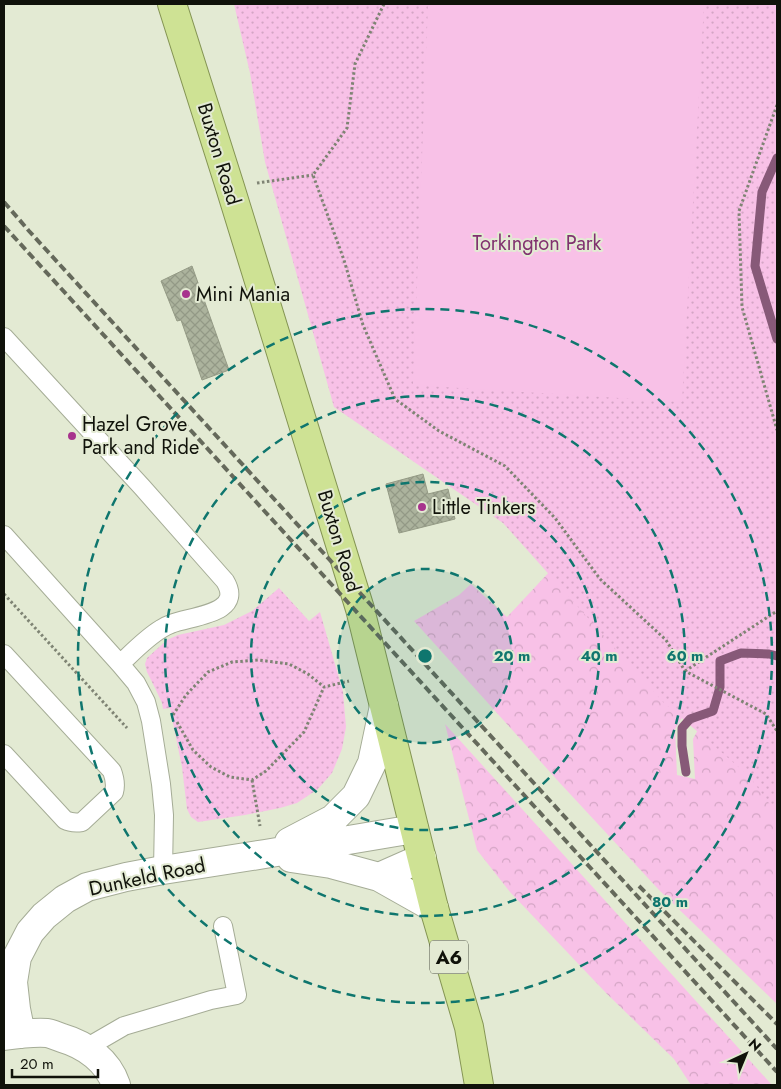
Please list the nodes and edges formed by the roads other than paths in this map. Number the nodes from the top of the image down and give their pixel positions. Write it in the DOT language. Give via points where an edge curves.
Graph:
graph roads {
  1 [pos="172,4"];
  2 [pos="4,337"];
  3 [pos="4,535"];
  4 [pos="4,654"];
  5 [pos="120,664"];
  6 [pos="384,706"];
  7 [pos="4,754"];
  8 [pos="414,829"];
  9 [pos="265,854"];
  10 [pos="422,858"];
  11 [pos="163,870"];
  12 [pos="379,877"];
  13 [pos="434,908"];
  14 [pos="223,926"];
  15 [pos="12,1035"];
  16 [pos="86,1048"];
  17 [pos="116,1085"];
  18 [pos="478,1085"];
  1 -- 6 [label="highway, Buxton Road / A6" via="360,609"];
  2 -- 5 [label="lane" via="230,588 226,604 165,627"];
  3 -- 5 [label="lane"];
  4 -- 7 [label="lane" via="112,772 116,787 82,822 70,823"];
  5 -- 11 [label="lane" via="136,683 151,721 164,815"];
  6 -- 8 [label="highway, Buxton Road / A6"];
  6 -- 9 [label="street, Dunkeld Road" via="372,763 356,796 333,819"];
  8 -- 9 [label="street, Dunkeld Road"];
  8 -- 10 [label="highway, Buxton Road / A6"];
  9 -- 11 [label="street, Dunkeld Road"];
  9 -- 12 [label="street, Dunkeld Road" via="331,864"];
  10 -- 12 [label="street"];
  10 -- 13 [label="highway, Buxton Road / A6"];
  11 -- 15 [label="street, Dunkeld Road" via="87,887 44,916 30,932 17,957"];
  12 -- 13 [label="street, Dunkeld Road"];
  13 -- 18 [label="highway, Buxton Road / A6" via="469,1027"];
  14 -- 16 [label="lane" via="237,995 124,1026"];
  15 -- 16 [label="street" via="48,1033"];
  16 -- 17 [label="street" via="106,1066"];
}
